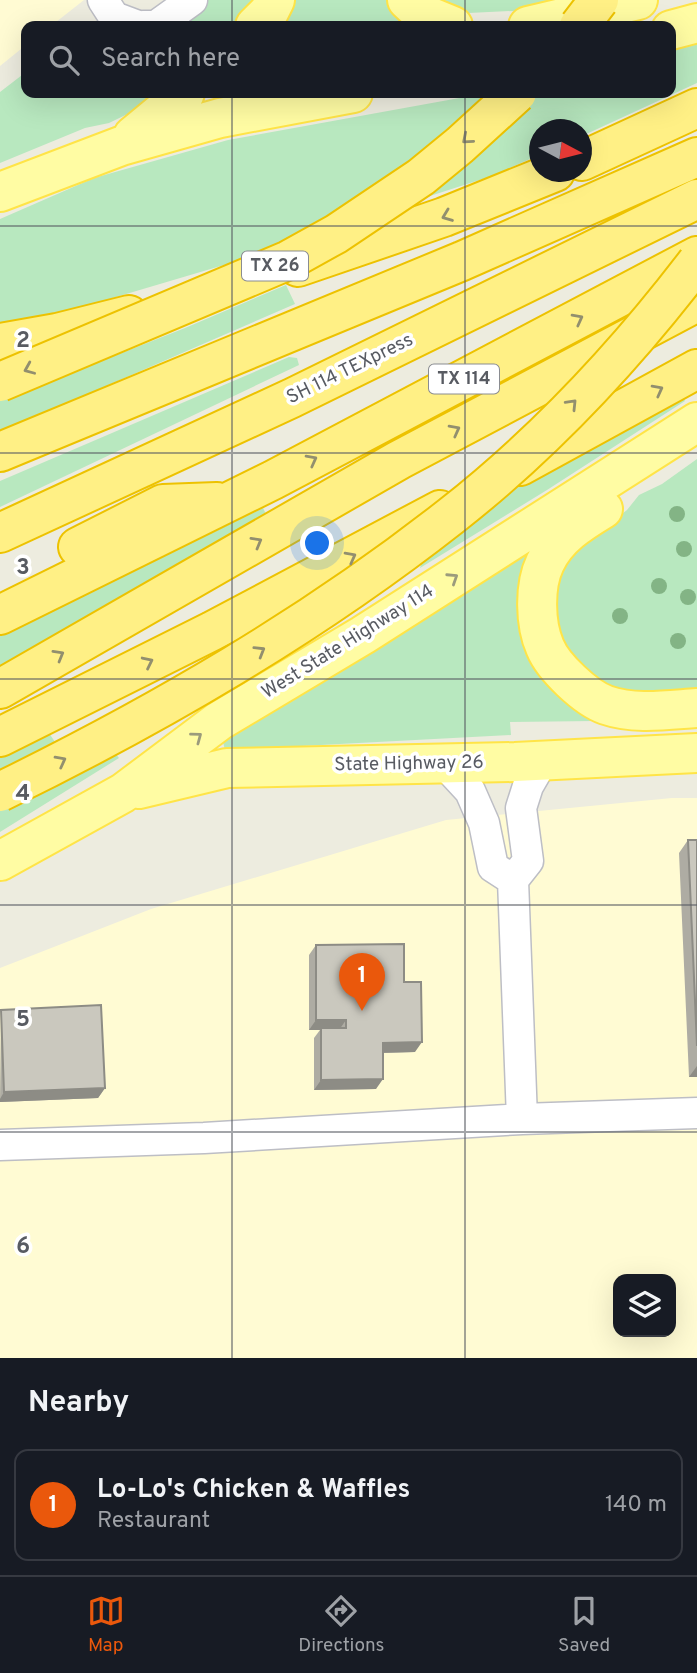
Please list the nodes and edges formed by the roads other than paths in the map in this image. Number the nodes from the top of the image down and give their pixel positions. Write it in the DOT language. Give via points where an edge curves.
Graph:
graph roads {
  1 [pos="103,0"];
  2 [pos="192,0"];
  3 [pos="275,0"];
  4 [pos="407,0"];
  5 [pos="599,0"];
  6 [pos="638,0"];
  7 [pos="126,21"];
  8 [pos="163,21"];
  9 [pos="260,21"];
  10 [pos="441,21"];
  11 [pos="549,21"];
  12 [pos="583,21"];
  13 [pos="697,23"];
  14 [pos="676,29"];
  15 [pos="179,98"];
  16 [pos="326,98"];
  17 [pos="512,98"];
  18 [pos="697,108"];
  19 [pos="121,146"];
  20 [pos="592,156"];
  21 [pos="697,157"];
  22 [pos="530,182"];
  23 [pos="0,192"];
  24 [pos="697,199"];
  25 [pos="697,256"];
  26 [pos="697,262"];
  27 [pos="697,302"];
  28 [pos="0,343"];
  29 [pos="697,369"];
  30 [pos="0,382"];
  31 [pos="697,422"];
  32 [pos="697,448"];
  33 [pos="0,452"];
  34 [pos="230,502"];
  35 [pos="0,533"];
  36 [pos="0,586"];
  37 [pos="0,615"];
  38 [pos="0,689"];
  39 [pos="697,708"];
  40 [pos="0,737"];
  41 [pos="697,753"];
  42 [pos="543,760"];
  43 [pos="445,764"];
  44 [pos="0,792"];
  45 [pos="124,793"];
  46 [pos="0,861"];
  47 [pos="513,880"];
  48 [pos="697,1113"];
  49 [pos="522,1119"];
  50 [pos="0,1145"];
  1 -- 7 [label="lane" via="114,17"];
  2 -- 8 [label="lane"];
  3 -- 9 [label="main road"];
  4 -- 10 [label="main road" via="421,13"];
  5 -- 12 [label="highway, bridge"];
  6 -- 11 [label="main road"];
  13 -- 14 [label="main road"];
  15 -- 19 [label="main road"];
  16 -- 19 [label="main road" via="220,118"];
  17 -- 30 [label="highway, TX 26, one-way, bridge" via="421,177 337,234 289,260"];
  18 -- 20 [label="highway"];
  19 -- 23 [label="main road"];
  21 -- 33 [label="highway" via="463,261"];
  22 -- 28 [label="highway, one-way" via="296,267 57,334"];
  24 -- 35 [label="highway, SH 114 TEXpress" via="292,398"];
  34 -- 25 [label="highway, TX 114, one-way"];
  44 -- 26 [label="highway, one-way, bridge" via="283,637 452,515 531,447 594,382"];
  38 -- 27 [label="highway, one-way" via="399,460"];
  40 -- 29 [label="highway, one-way" via="411,526"];
  45 -- 31 [label="main road, West State Highway 114, one-way" via="219,721"];
  32 -- 39 [label="main road" via="567,532 545,562 538,608 545,649 583,694 634,711"];
  34 -- 36 [label="highway" via="163,504"];
  34 -- 37 [label="highway, TX 114"];
  41 -- 42 [label="main road, State Highway 26"];
  42 -- 43 [label="main road, State Highway 26"];
  42 -- 47 [label="lane" via="521,808 528,861"];
  43 -- 45 [label="main road, State Highway 26" via="227,768"];
  43 -- 47 [label="lane" via="470,791 484,823 492,867"];
  45 -- 46 [label="main road, West State Highway 114"];
  47 -- 49 [label="lane"];
  48 -- 49 [label="lane"];
  49 -- 50 [label="lane"];
}
